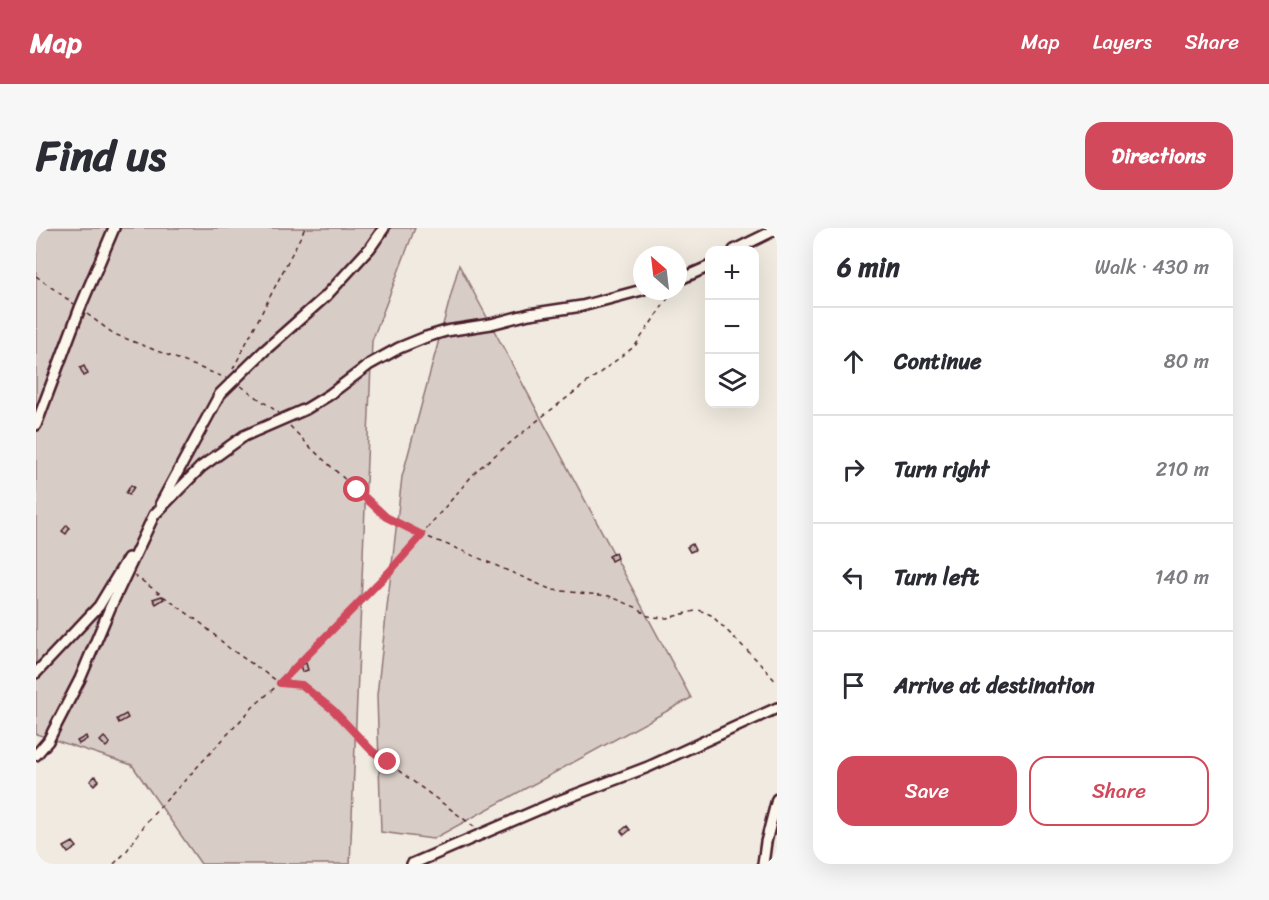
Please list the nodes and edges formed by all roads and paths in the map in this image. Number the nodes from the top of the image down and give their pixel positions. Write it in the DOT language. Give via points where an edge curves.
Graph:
graph roads {
  1 [pos="114,228"];
  2 [pos="305,228"];
  3 [pos="384,228"];
  4 [pos="777,229"];
  5 [pos="742,246"];
  6 [pos="705,268"];
  7 [pos="36,276"];
  8 [pos="687,276"];
  9 [pos="633,292"];
  10 [pos="667,300"];
  11 [pos="81,309"];
  12 [pos="232,370"];
  13 [pos="234,381"];
  14 [pos="284,419"];
  15 [pos="36,424"];
  16 [pos="154,515"];
  17 [pos="422,535"];
  18 [pos="128,570"];
  19 [pos="36,673"];
  20 [pos="280,683"];
  21 [pos="777,683"];
  22 [pos="777,708"];
  23 [pos="36,754"];
  24 [pos="777,799"];
  25 [pos="482,832"];
  26 [pos="114,864"];
  27 [pos="412,864"];
  28 [pos="764,864"];
  1 -- 11 [label="street"];
  2 -- 12 [label="path"];
  3 -- 13 [label="street" via="326,296"];
  4 -- 5 [label="street"];
  6 -- 8 [label="street"];
  7 -- 11 [label="path"];
  9 -- 14 [label="street" via="426,337 370,364 329,395"];
  10 -- 17 [label="path" via="635,346 477,471"];
  11 -- 13 [label="path" via="114,334"];
  11 -- 15 [label="street"];
  13 -- 14 [label="path"];
  13 -- 16 [label="street" via="220,394"];
  14 -- 16 [label="street" via="244,436 201,467"];
  14 -- 17 [label="path" via="386,517"];
  16 -- 18 [label="street"];
  16 -- 19 [label="street" via="99,606"];
  17 -- 20 [label="path"];
  17 -- 21 [label="path" via="552,590 609,596 654,617 699,610 711,615"];
  18 -- 20 [label="path"];
  18 -- 23 [label="street" via="80,679 48,741"];
  20 -- 25 [label="path" via="302,685 333,710 372,751"];
  20 -- 26 [label="path" via="148,820"];
  22 -- 25 [label="street" via="648,768"];
  24 -- 28 [label="street"];
  25 -- 27 [label="street"];
}
